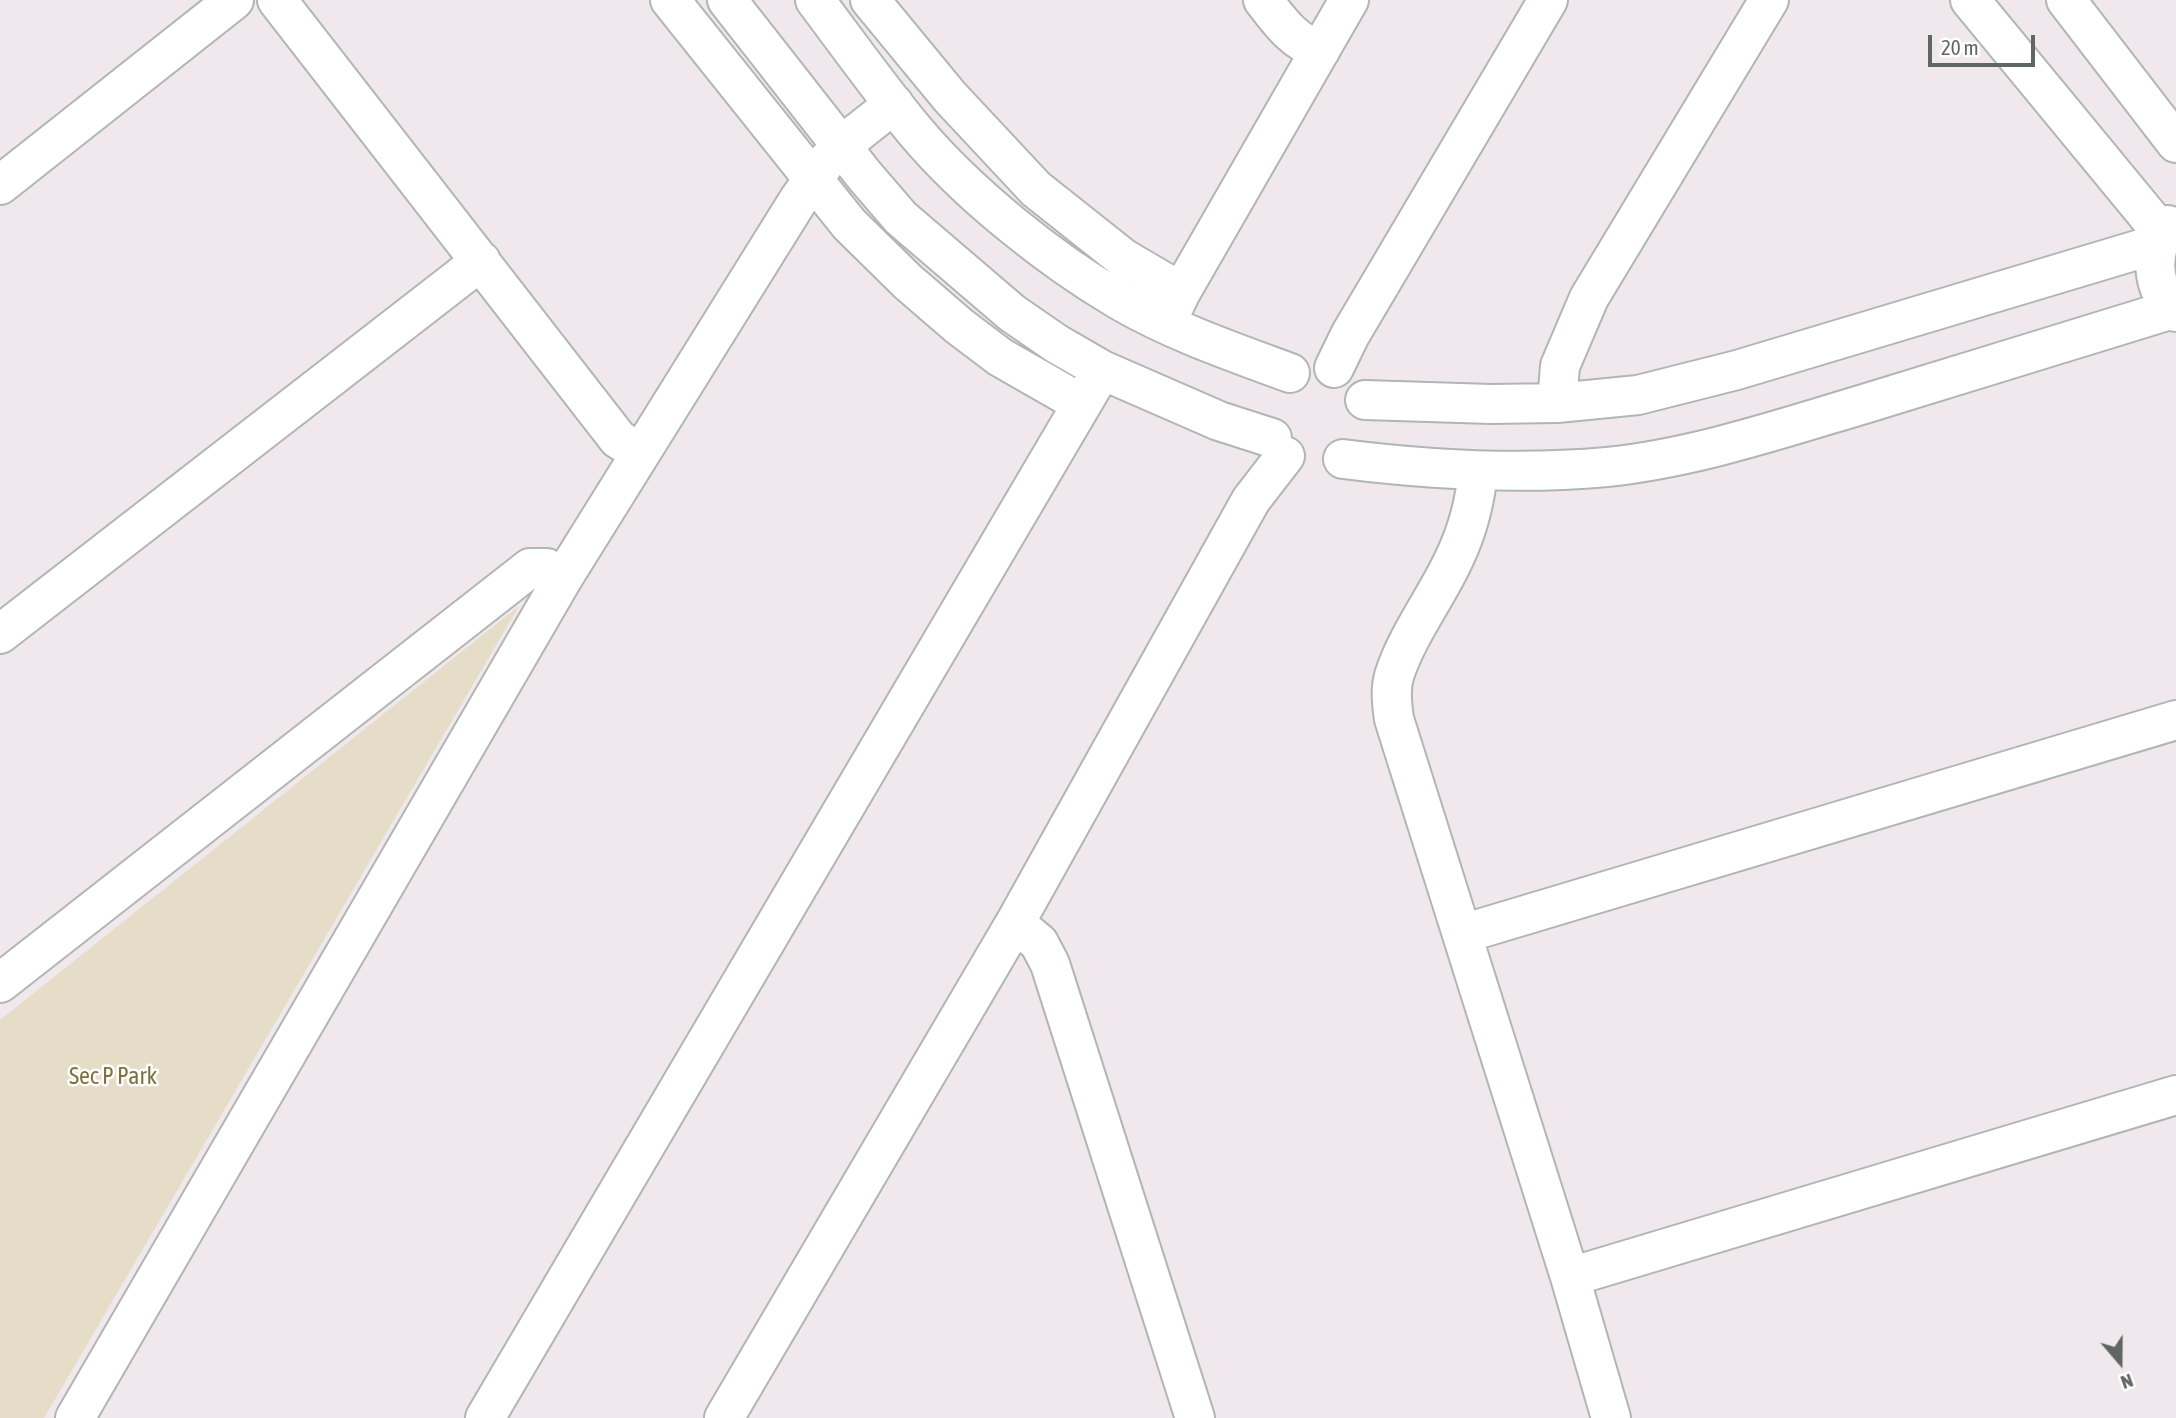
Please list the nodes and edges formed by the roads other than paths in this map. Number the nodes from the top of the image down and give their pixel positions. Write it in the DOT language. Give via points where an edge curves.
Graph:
graph roads {
  1 [pos="234,0"];
  2 [pos="277,0"];
  3 [pos="670,0"];
  4 [pos="727,0"];
  5 [pos="815,0"];
  6 [pos="870,0"];
  7 [pos="1263,0"];
  8 [pos="1349,0"];
  9 [pos="1548,0"];
  10 [pos="1769,0"];
  11 [pos="1970,0"];
  12 [pos="2066,0"];
  13 [pos="1320,51"];
  14 [pos="894,104"];
  15 [pos="2176,143"];
  16 [pos="842,145"];
  17 [pos="813,181"];
  18 [pos="0,185"];
  19 [pos="2165,231"];
  20 [pos="481,261"];
  21 [pos="1174,307"];
  22 [pos="2174,311"];
  23 [pos="1334,368"];
  24 [pos="1102,370"];
  25 [pos="1290,373"];
  26 [pos="1365,400"];
  27 [pos="1557,402"];
  28 [pos="1082,404"];
  29 [pos="1279,447"];
  30 [pos="640,453"];
  31 [pos="1343,459"];
  32 [pos="1478,471"];
  33 [pos="563,579"];
  34 [pos="0,634"];
  35 [pos="2176,720"];
  36 [pos="1015,923"];
  37 [pos="1462,934"];
  38 [pos="0,983"];
  39 [pos="2176,1095"];
  40 [pos="1570,1277"];
  41 [pos="1193,1417"];
  42 [pos="75,1418"];
  43 [pos="485,1418"];
  44 [pos="724,1418"];
  45 [pos="1611,1418"];
  1 -- 18 [label="street"];
  2 -- 20 [label="street"];
  3 -- 17 [label="street"];
  4 -- 16 [label="street"];
  5 -- 14 [label="street"];
  6 -- 21 [label="street" via="950,97 1036,189 1123,258"];
  7 -- 13 [label="street" via="1285,28"];
  8 -- 13 [label="street"];
  9 -- 23 [label="street"];
  10 -- 27 [label="street" via="1589,298 1560,366"];
  11 -- 19 [label="street"];
  12 -- 15 [label="street"];
  13 -- 21 [label="street"];
  14 -- 16 [label="street"];
  14 -- 21 [label="street" via="943,160 1045,251 1120,301"];
  16 -- 17 [label="street"];
  16 -- 24 [label="street" via="901,218 1012,313"];
  17 -- 28 [label="street" via="849,224 959,326 1000,357"];
  17 -- 30 [label="street"];
  19 -- 22 [label="street" via="2155,261 2156,279"];
  19 -- 27 [label="street" via="1678,387"];
  20 -- 30 [label="street" via="618,439"];
  20 -- 34 [label="street"];
  21 -- 25 [label="street"];
  22 -- 32 [label="street" via="1691,452 1607,467"];
  23 -- 25 [label="street" via="1319,365"];
  23 -- 26 [label="street" via="1353,380"];
  24 -- 28 [label="street"];
  24 -- 29 [label="street"];
  25 -- 29 [label="street" via="1269,402 1267,421"];
  26 -- 27 [label="street"];
  26 -- 31 [label="street" via="1365,434"];
  28 -- 43 [label="street"];
  29 -- 31 [label="street" via="1304,465 1323,466"];
  29 -- 36 [label="street"];
  30 -- 33 [label="street"];
  31 -- 32 [label="street"];
  32 -- 37 [label="street" via="1475,505 1455,558 1405,651 1391,694 1394,719"];
  33 -- 38 [label="street" via="547,568 530,568"];
  33 -- 42 [label="street"];
  35 -- 37 [label="street"];
  36 -- 41 [label="street" via="1039,943 1050,964"];
  36 -- 44 [label="street"];
  37 -- 40 [label="street"];
  39 -- 40 [label="street"];
  40 -- 45 [label="street"];
}
